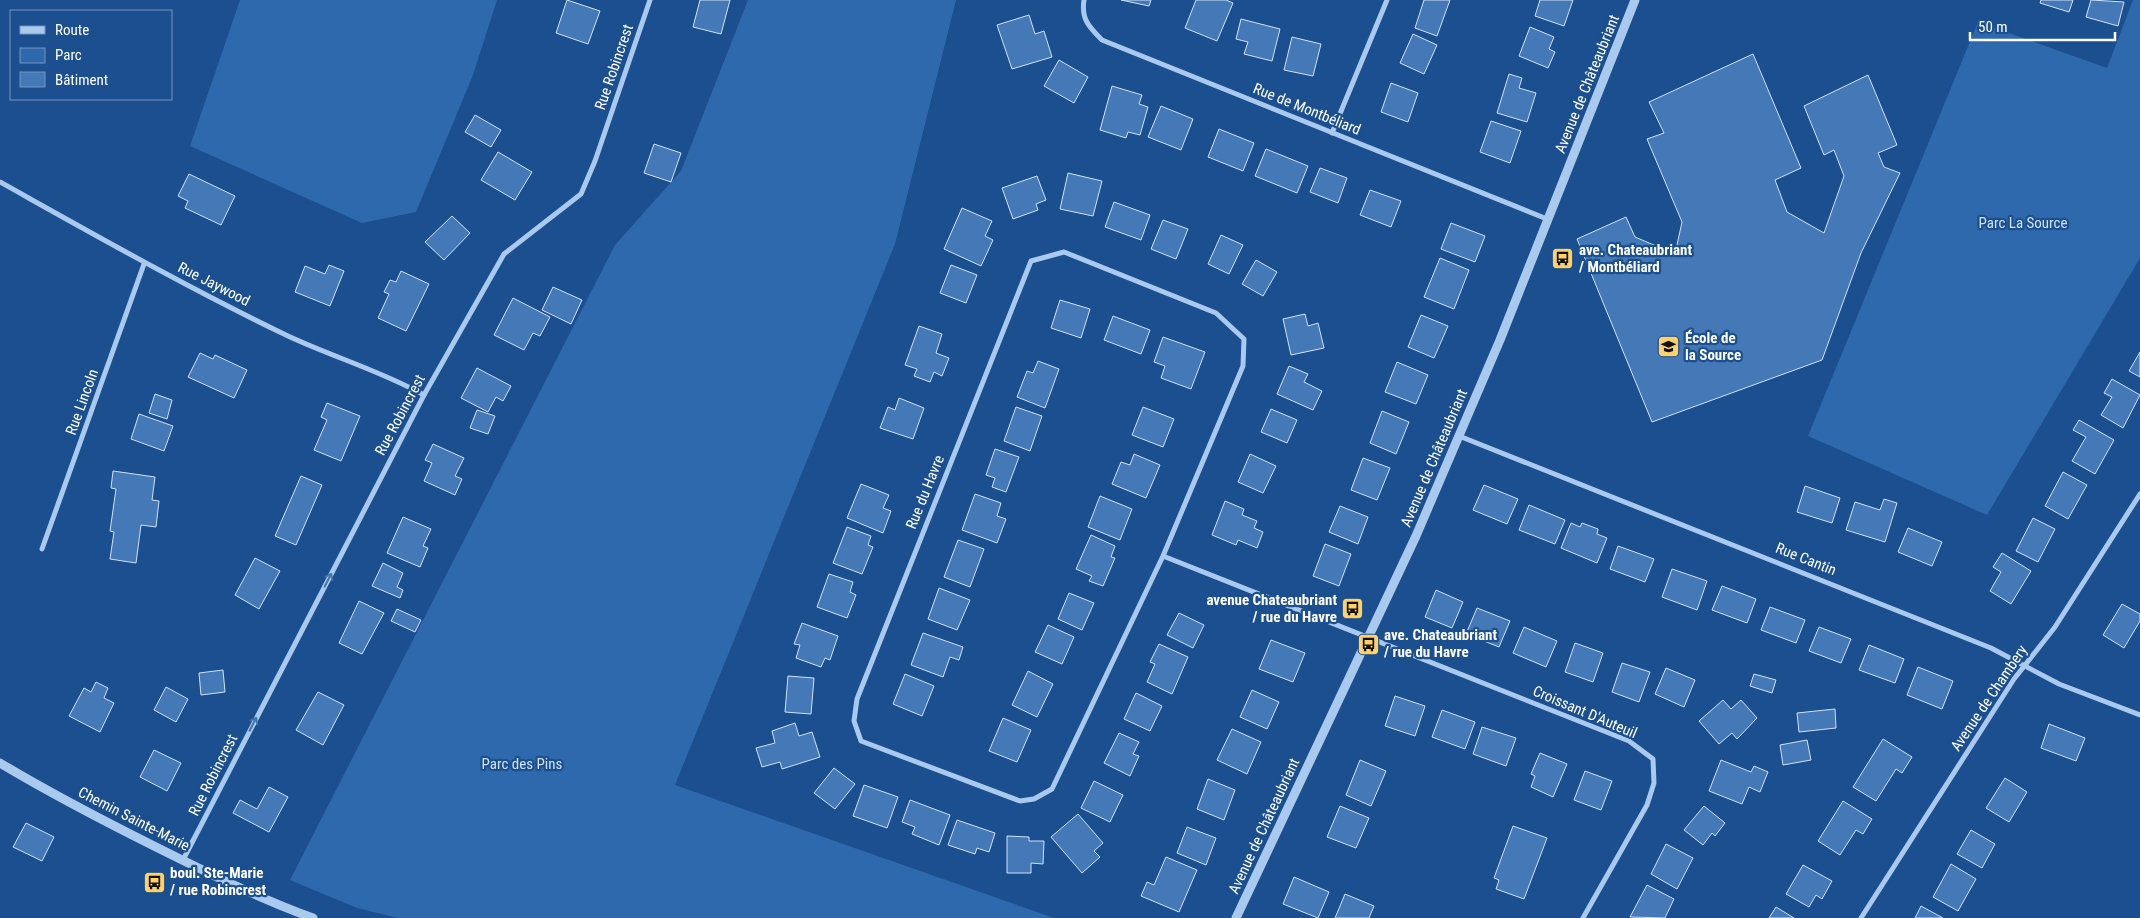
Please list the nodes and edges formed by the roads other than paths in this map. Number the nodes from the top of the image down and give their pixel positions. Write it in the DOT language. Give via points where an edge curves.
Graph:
graph roads {
  1 [pos="650,0"];
  2 [pos="1084,0"];
  3 [pos="1387,0"];
  4 [pos="1635,0"];
  5 [pos="1332,133"];
  6 [pos="0,182"];
  7 [pos="1547,219"];
  8 [pos="144,264"];
  9 [pos="424,395"];
  10 [pos="1459,436"];
  11 [pos="2140,494"];
  12 [pos="42,549"];
  13 [pos="1163,556"];
  14 [pos="1368,639"];
  15 [pos="2023,666"];
  16 [pos="2140,715"];
  17 [pos="0,763"];
  18 [pos="182,860"];
  19 [pos="313,918"];
  20 [pos="1236,918"];
  21 [pos="1583,918"];
  22 [pos="1861,918"];
  1 -- 9 [label="street, Rue Robincrest" via="580,194 504,254"];
  2 -- 5 [label="street, Rue de Montbéliard" via="1082,9 1086,24 1102,40"];
  3 -- 5 [label="street"];
  4 -- 7 [label="street, Avenue de Châteaubriant"];
  5 -- 7 [label="street, Rue de Montbéliard"];
  6 -- 8 [label="street, Rue Jaywood"];
  7 -- 10 [label="street, Avenue de Châteaubriant"];
  8 -- 9 [label="street, Rue Jaywood" via="290,336 401,382"];
  8 -- 12 [label="street, Rue Lincoln"];
  18 -- 9 [label="street, Rue Robincrest, one-way"];
  10 -- 14 [label="street, Avenue de Châteaubriant"];
  10 -- 15 [label="street, Rue Cantin" via="1991,648"];
  11 -- 15 [label="street, Avenue de Chambery" via="2055,627"];
  13 -- 13 [label="street, Rue du Havre" via="1243,366 1244,339 1216,313 1064,252 1031,261 857,699 854,721 860,741 1020,800 1034,799 1052,789"];
  13 -- 14 [label="street"];
  14 -- 20 [label="street, Avenue de Châteaubriant"];
  14 -- 21 [label="street, Croissant D'Auteuil" via="1630,741 1653,759 1654,783 1647,805"];
  15 -- 16 [label="street, Rue Cantin" via="2059,684"];
  15 -- 22 [label="street, Avenue de Chambery"];
  17 -- 18 [label="street, Chemin Sainte-Marie"];
  18 -- 19 [label="street, Chemin Sainte-Marie" via="275,904"];
}
